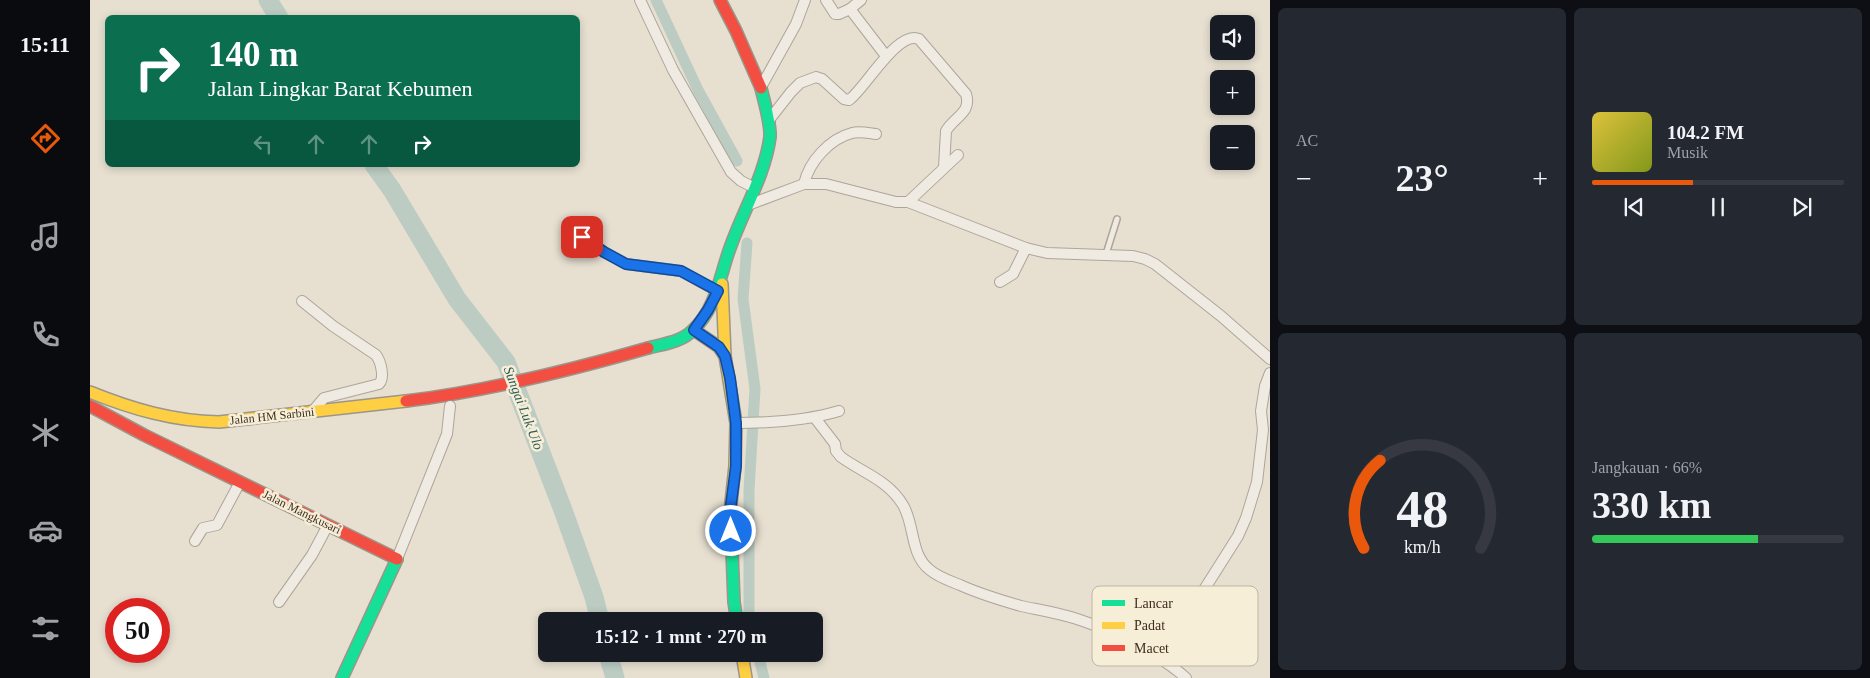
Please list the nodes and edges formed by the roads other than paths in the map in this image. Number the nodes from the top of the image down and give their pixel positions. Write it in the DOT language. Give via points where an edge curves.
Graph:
graph roads {
  1 [pos="640,0"];
  2 [pos="720,0"];
  3 [pos="805,0"];
  4 [pos="826,0"];
  5 [pos="861,0"];
  6 [pos="850,9"];
  7 [pos="886,56"];
  8 [pos="761,87"];
  9 [pos="769,120"];
  10 [pos="876,134"];
  11 [pos="958,155"];
  12 [pos="944,167"];
  13 [pos="804,184"];
  14 [pos="755,188"];
  15 [pos="908,202"];
  16 [pos="748,205"];
  17 [pos="1117,219"];
  18 [pos="582,237"];
  19 [pos="1026,248"];
  20 [pos="1106,254"];
  21 [pos="722,274"];
  22 [pos="1000,282"];
  23 [pos="718,291"];
  24 [pos="302,301"];
  25 [pos="694,330"];
  26 [pos="725,356"];
  27 [pos="1270,360"];
  28 [pos="1270,373"];
  29 [pos="90,392"];
  30 [pos="90,406"];
  31 [pos="450,406"];
  32 [pos="313,411"];
  33 [pos="839,411"];
  34 [pos="815,418"];
  35 [pos="736,423"];
  36 [pos="1266,452"];
  37 [pos="240,482"];
  38 [pos="328,525"];
  39 [pos="195,541"];
  40 [pos="397,559"];
  41 [pos="1206,586"];
  42 [pos="279,602"];
  43 [pos="736,612"];
  44 [pos="1092,625"];
  45 [pos="743,662"];
  46 [pos="1172,666"];
  47 [pos="342,678"];
  48 [pos="746,678"];
  49 [pos="1186,678"];
  1 -- 14 [label="street" via="673,70 731,172"];
  2 -- 8 [label="main road"];
  3 -- 8 [label="street" via="796,24"];
  4 -- 6 [label="street" via="835,14"];
  5 -- 6 [label="street"];
  6 -- 7 [label="street"];
  7 -- 9 [label="street" via="849,100 816,77 800,83"];
  7 -- 12 [label="street" via="915,37 966,94 968,106 946,131"];
  8 -- 9 [label="main road"];
  9 -- 14 [label="main road" via="766,157"];
  10 -- 13 [label="street" via="854,132 832,143 812,163"];
  11 -- 12 [label="street"];
  12 -- 15 [label="street"];
  13 -- 15 [label="street" via="826,184 896,202"];
  13 -- 16 [label="street"];
  14 -- 16 [label="main road"];
  15 -- 19 [label="street"];
  16 -- 21 [label="main road"];
  17 -- 20 [label="lane"];
  18 -- 23 [label="street" via="626,264 681,271"];
  19 -- 20 [label="street" via="1048,253"];
  19 -- 22 [label="street" via="1015,272"];
  20 -- 27 [label="street" via="1133,256 1155,264"];
  21 -- 23 [label="main road"];
  21 -- 26 [label="main road"];
  23 -- 25 [label="main road"];
  24 -- 32 [label="street" via="376,355 382,376 378,384 324,398"];
  25 -- 26 [label="main road" via="719,347"];
  25 -- 32 [label="main road, Jalan HM Sarbini" via="668,343 534,378 417,400"];
  26 -- 35 [label="main road"];
  28 -- 36 [label="street" via="1261,411"];
  29 -- 32 [label="main road, Jalan HM Sarbini" via="149,415 195,423"];
  30 -- 37 [label="main road, Jalan Mangkusari"];
  31 -- 40 [label="street" via="447,434"];
  33 -- 34 [label="street"];
  34 -- 35 [label="street"];
  34 -- 44 [label="street" via="841,457 884,483 897,496 909,516 917,554 930,571 980,594"];
  35 -- 43 [label="main road" via="736,466 730,512"];
  36 -- 41 [label="street" via="1238,536"];
  37 -- 38 [label="main road, Jalan Mangkusari"];
  37 -- 39 [label="street" via="217,525 203,528"];
  38 -- 40 [label="main road, Jalan Mangkusari"];
  38 -- 42 [label="street" via="312,555"];
  40 -- 47 [label="main road"];
  45 -- 48 [label="main road"];
  46 -- 49 [label="street"];
}
